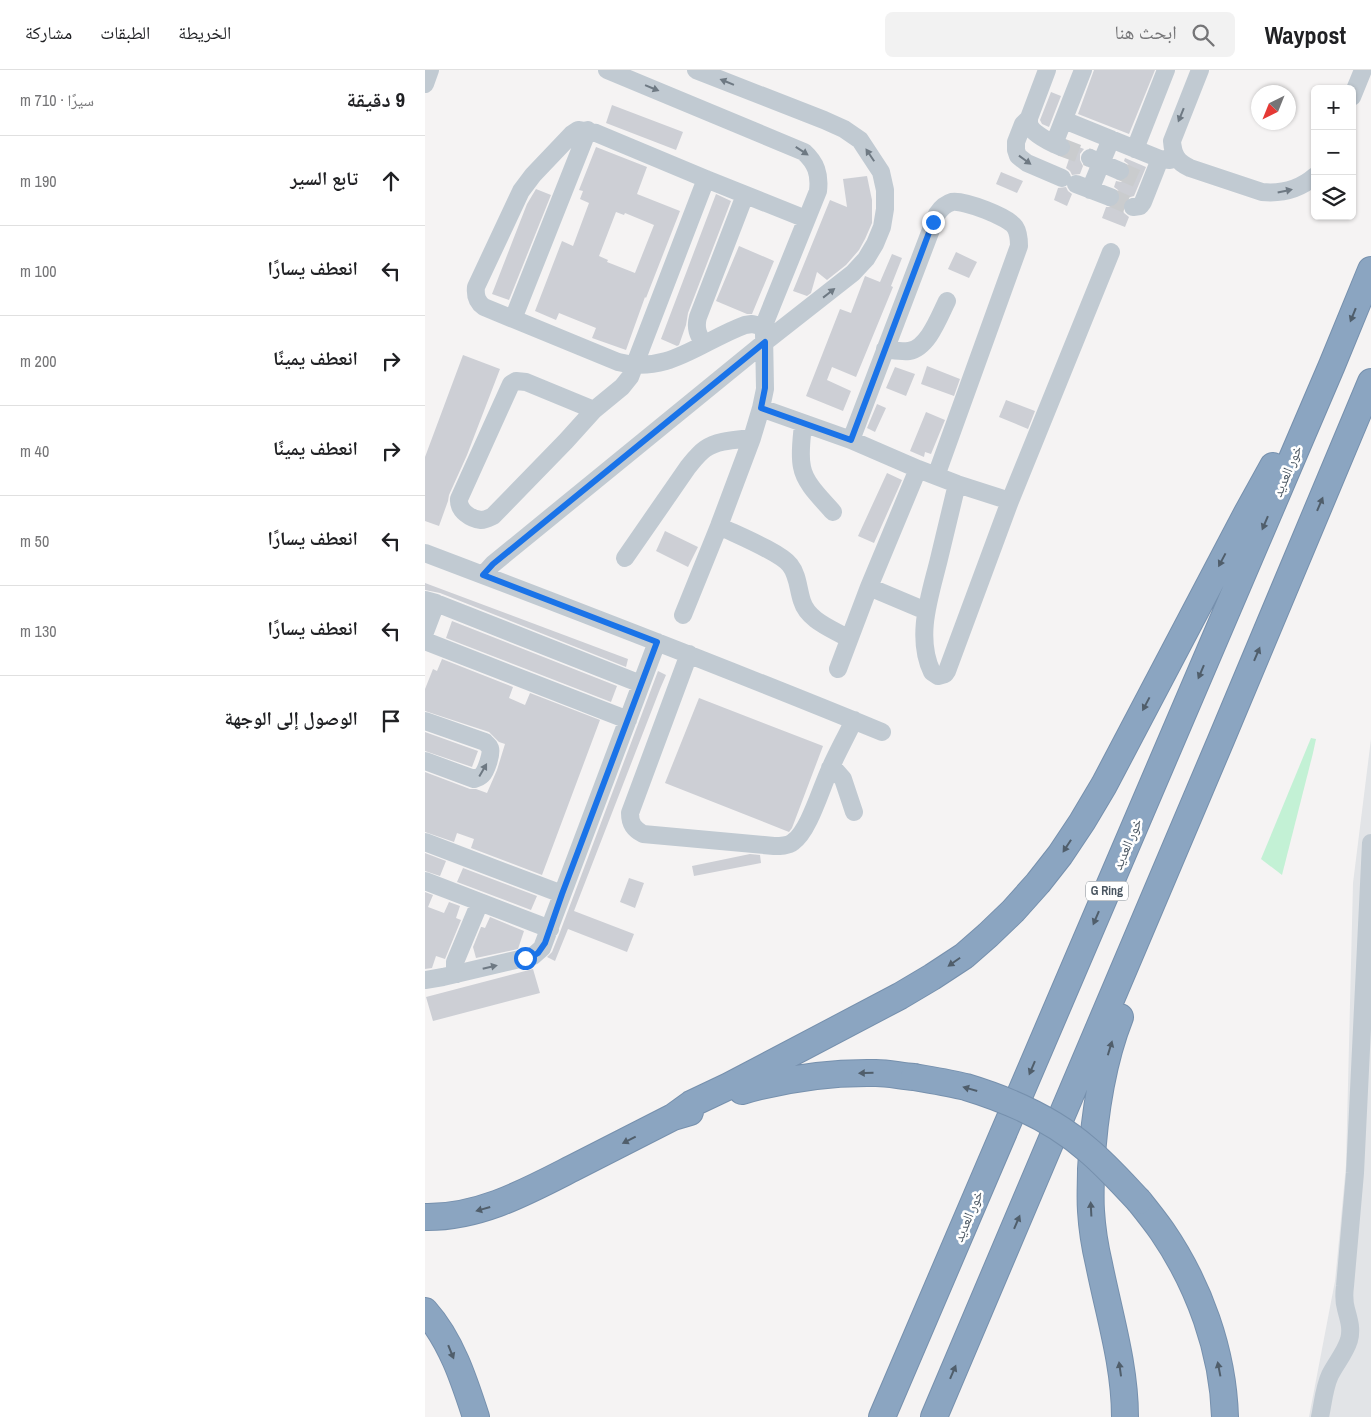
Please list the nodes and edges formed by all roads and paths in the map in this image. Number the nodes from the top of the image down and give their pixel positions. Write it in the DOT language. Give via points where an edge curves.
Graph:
graph roads {
  1 [pos="430,70"];
  2 [pos="607,70"];
  3 [pos="696,70"];
  4 [pos="1047,70"];
  5 [pos="1083,70"];
  6 [pos="1166,70"];
  7 [pos="1200,70"];
  8 [pos="1363,70"];
  9 [pos="425,84"];
  10 [pos="1356,87"];
  11 [pos="1029,118"];
  12 [pos="1064,120"];
  13 [pos="588,130"];
  14 [pos="1111,139"];
  15 [pos="1135,149"];
  16 [pos="1168,158"];
  17 [pos="1095,161"];
  18 [pos="1120,171"];
  19 [pos="706,179"];
  20 [pos="1311,179"];
  21 [pos="1076,184"];
  22 [pos="745,195"];
  23 [pos="1110,197"];
  24 [pos="1133,207"];
  25 [pos="807,219"];
  26 [pos="1111,252"];
  27 [pos="1371,270"];
  28 [pos="947,301"];
  29 [pos="513,319"];
  30 [pos="765,334"];
  31 [pos="704,344"];
  32 [pos="885,349"];
  33 [pos="636,365"];
  34 [pos="1332,366"];
  35 [pos="1371,382"];
  36 [pos="761,408"];
  37 [pos="594,410"];
  38 [pos="803,424"];
  39 [pos="753,438"];
  40 [pos="851,440"];
  41 [pos="918,469"];
  42 [pos="936,476"];
  43 [pos="957,484"];
  44 [pos="1010,501"];
  45 [pos="833,512"];
  46 [pos="719,526"];
  47 [pos="425,553"];
  48 [pos="625,558"];
  49 [pos="483,575"];
  50 [pos="869,587"];
  51 [pos="431,602"];
  52 [pos="926,612"];
  53 [pos="683,615"];
  54 [pos="425,632"];
  55 [pos="849,639"];
  56 [pos="425,641"];
  57 [pos="657,642"];
  58 [pos="689,654"];
  59 [pos="838,669"];
  60 [pos="641,684"];
  61 [pos="627,720"];
  62 [pos="854,720"];
  63 [pos="425,721"];
  64 [pos="882,732"];
  65 [pos="1221,740"];
  66 [pos="425,761"];
  67 [pos="830,768"];
  68 [pos="854,812"];
  69 [pos="425,842"];
  70 [pos="1371,843"];
  71 [pos="425,881"];
  72 [pos="562,894"];
  73 [pos="480,902"];
  74 [pos="550,929"];
  75 [pos="457,974"];
  76 [pos="425,980"];
  77 [pos="673,1118"];
  78 [pos="429,1220"];
  79 [pos="425,1311"];
  80 [pos="476,1417"];
  81 [pos="882,1417"];
  82 [pos="934,1417"];
  83 [pos="1125,1417"];
  84 [pos="1225,1417"];
  85 [pos="1320,1417"];
  1 -- 9 [label="street"];
  2 -- 25 [label="street, one-way" via="804,152 812,159 819,180"];
  30 -- 3 [label="street, one-way" via="853,273 866,259 882,227 885,190 881,172 860,140 845,129"];
  4 -- 11 [label="street"];
  5 -- 12 [label="street"];
  6 -- 15 [label="street"];
  7 -- 16 [label="street, one-way"];
  8 -- 10 [label="street"];
  11 -- 12 [label="street" via="1031,129 1058,145"];
  11 -- 21 [label="street, one-way" via="1016,142 1018,156"];
  12 -- 14 [label="street"];
  13 -- 19 [label="street"];
  13 -- 29 [label="street"];
  13 -- 29 [label="street" via="572,134 526,183 476,288 479,304"];
  14 -- 15 [label="street"];
  14 -- 17 [label="street"];
  15 -- 16 [label="street"];
  16 -- 20 [label="street, one-way" via="1262,192 1295,189"];
  16 -- 24 [label="street" via="1147,182 1142,204"];
  17 -- 18 [label="street"];
  17 -- 21 [label="street"];
  19 -- 22 [label="street"];
  19 -- 33 [label="street"];
  21 -- 23 [label="street"];
  22 -- 25 [label="street"];
  22 -- 31 [label="street" via="698,317 696,329"];
  25 -- 30 [label="street" via="769,314"];
  26 -- 44 [label="street"];
  27 -- 34 [label="highway, خور العديد / G Ring, one-way"];
  28 -- 32 [label="street" via="919,347 908,351"];
  29 -- 33 [label="street" via="618,362"];
  30 -- 31 [label="street" via="752,324 745,325"];
  30 -- 36 [label="street" via="765,388"];
  30 -- 49 [label="street"];
  31 -- 33 [label="street" via="664,362"];
  32 -- 40 [label="street"];
  32 -- 42 [label="street" via="933,222 942,207 959,202 1009,220 1016,228 1019,246"];
  33 -- 37 [label="street" via="626,383"];
  34 -- 77 [label="highway, one-way" via="1247,513 1104,785 1061,855 1038,883 988,935 932,977 691,1104"];
  34 -- 81 [label="highway, خور العديد / G Ring, one-way"];
  65 -- 35 [label="highway, one-way"];
  36 -- 38 [label="street"];
  36 -- 39 [label="street"];
  37 -- 37 [label="street" via="493,516 479,520 462,510 459,500 511,384 521,380"];
  38 -- 40 [label="street"];
  38 -- 45 [label="street" via="801,466 804,475"];
  39 -- 46 [label="street"];
  39 -- 48 [label="street" via="717,444 695,458"];
  40 -- 41 [label="street"];
  41 -- 42 [label="street"];
  41 -- 50 [label="street"];
  42 -- 43 [label="street"];
  43 -- 44 [label="street"];
  43 -- 52 [label="street"];
  44 -- 52 [label="street" via="947,671 941,676 932,672 928,660 924,634"];
  46 -- 53 [label="street"];
  46 -- 55 [label="street" via="782,557 794,570 808,612"];
  47 -- 49 [label="street"];
  49 -- 57 [label="street"];
  50 -- 52 [label="street"];
  50 -- 55 [label="street"];
  51 -- 54 [label="street"];
  51 -- 60 [label="street"];
  55 -- 59 [label="street"];
  56 -- 61 [label="street"];
  57 -- 58 [label="street"];
  57 -- 60 [label="street"];
  58 -- 62 [label="street"];
  58 -- 67 [label="street" via="630,813 630,820 637,830 643,834 785,845 793,842 805,827"];
  60 -- 61 [label="street"];
  61 -- 72 [label="street"];
  62 -- 64 [label="street"];
  62 -- 67 [label="street"];
  66 -- 63 [label="street, one-way" via="474,779 483,774 491,755 485,742"];
  82 -- 65 [label="highway, one-way"];
  83 -- 65 [label="highway, one-way" via="1118,1356 1091,1211 1097,1102 1117,1024 1195,831"];
  67 -- 68 [label="street" via="843,779"];
  69 -- 72 [label="street"];
  70 -- 85 [label="street" via="1355,1173 1344,1298 1350,1331 1349,1341 1328,1380"];
  71 -- 73 [label="street"];
  72 -- 74 [label="street"];
  73 -- 74 [label="street"];
  73 -- 75 [label="street" via="455,962"];
  75 -- 74 [label="street, one-way" via="533,956 542,948"];
  75 -- 76 [label="street"];
  77 -- 78 [label="highway, one-way" via="497,1204"];
  84 -- 77 [label="highway, one-way, bridge" via="1216,1352 1207,1322 1196,1292 1163,1232 1139,1201 1087,1149 1031,1113 972,1089 877,1073 797,1077 765,1084"];
  79 -- 80 [label="highway, one-way" via="448,1344"];
}
